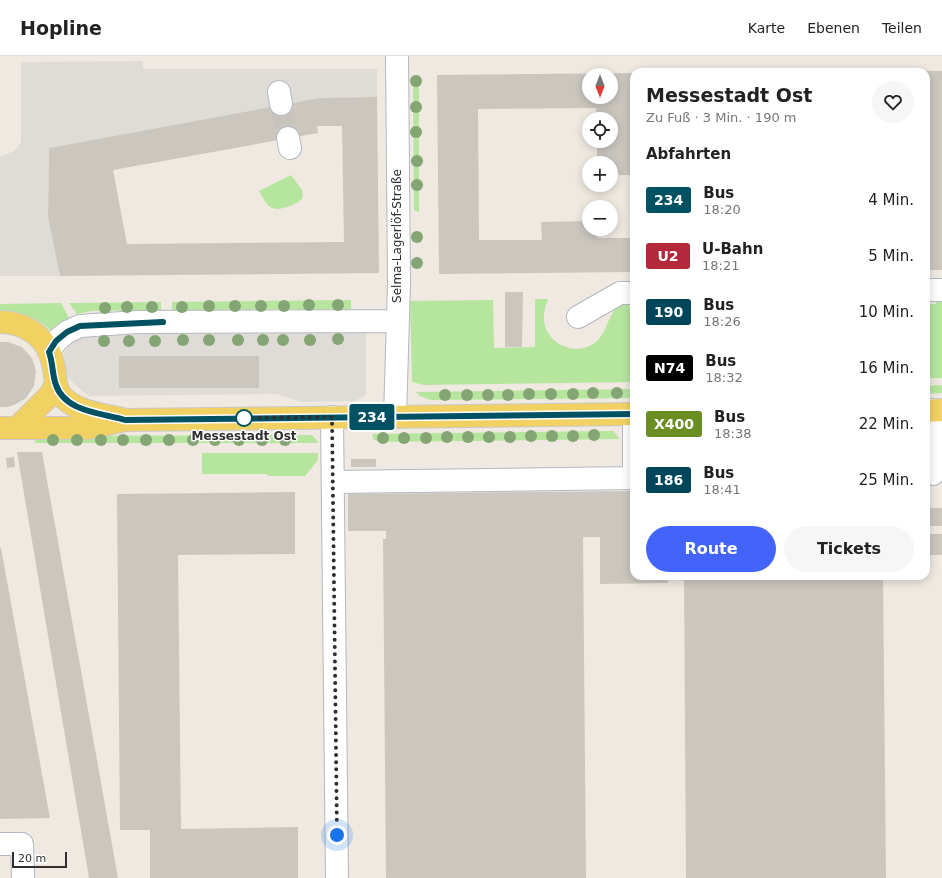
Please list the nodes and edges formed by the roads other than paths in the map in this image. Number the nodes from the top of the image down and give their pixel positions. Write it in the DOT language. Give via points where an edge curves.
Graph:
graph roads {
  1 [pos="397,56"];
  2 [pos="930,290"];
  3 [pos="942,290"];
  4 [pos="630,293"];
  5 [pos="578,317"];
  6 [pos="397,321"];
  7 [pos="0,322"];
  8 [pos="49,352"];
  9 [pos="56,384"];
  10 [pos="933,410"];
  11 [pos="630,414"];
  12 [pos="395,416"];
  13 [pos="332,417"];
  14 [pos="125,420"];
  15 [pos="8,428"];
  16 [pos="934,474"];
  17 [pos="630,478"];
  18 [pos="333,482"];
  19 [pos="0,844"];
  20 [pos="23,878"];
  21 [pos="337,878"];
  1 -- 6 [label="street, Selma-Lagerlöf-Straße"];
  2 -- 3 [label="street"];
  4 -- 5 [label="street" via="620,293"];
  6 -- 8 [label="street" via="137,322 80,326 56,341"];
  6 -- 12 [label="street, Selma-Lagerlöf-Straße"];
  7 -- 8 [label="main road" via="10,322 31,330 43,341"];
  8 -- 9 [label="main road"];
  9 -- 14 [label="main road" via="60,394 80,409"];
  9 -- 15 [label="main road" via="50,395"];
  10 -- 16 [label="street"];
  11 -- 12 [label="main road"];
  12 -- 13 [label="main road"];
  13 -- 14 [label="main road"];
  13 -- 18 [label="street"];
  14 -- 15 [label="main road" via="89,428"];
  17 -- 18 [label="street"];
  18 -- 21 [label="street"];
  19 -- 20 [label="street" via="22,844"];
}
